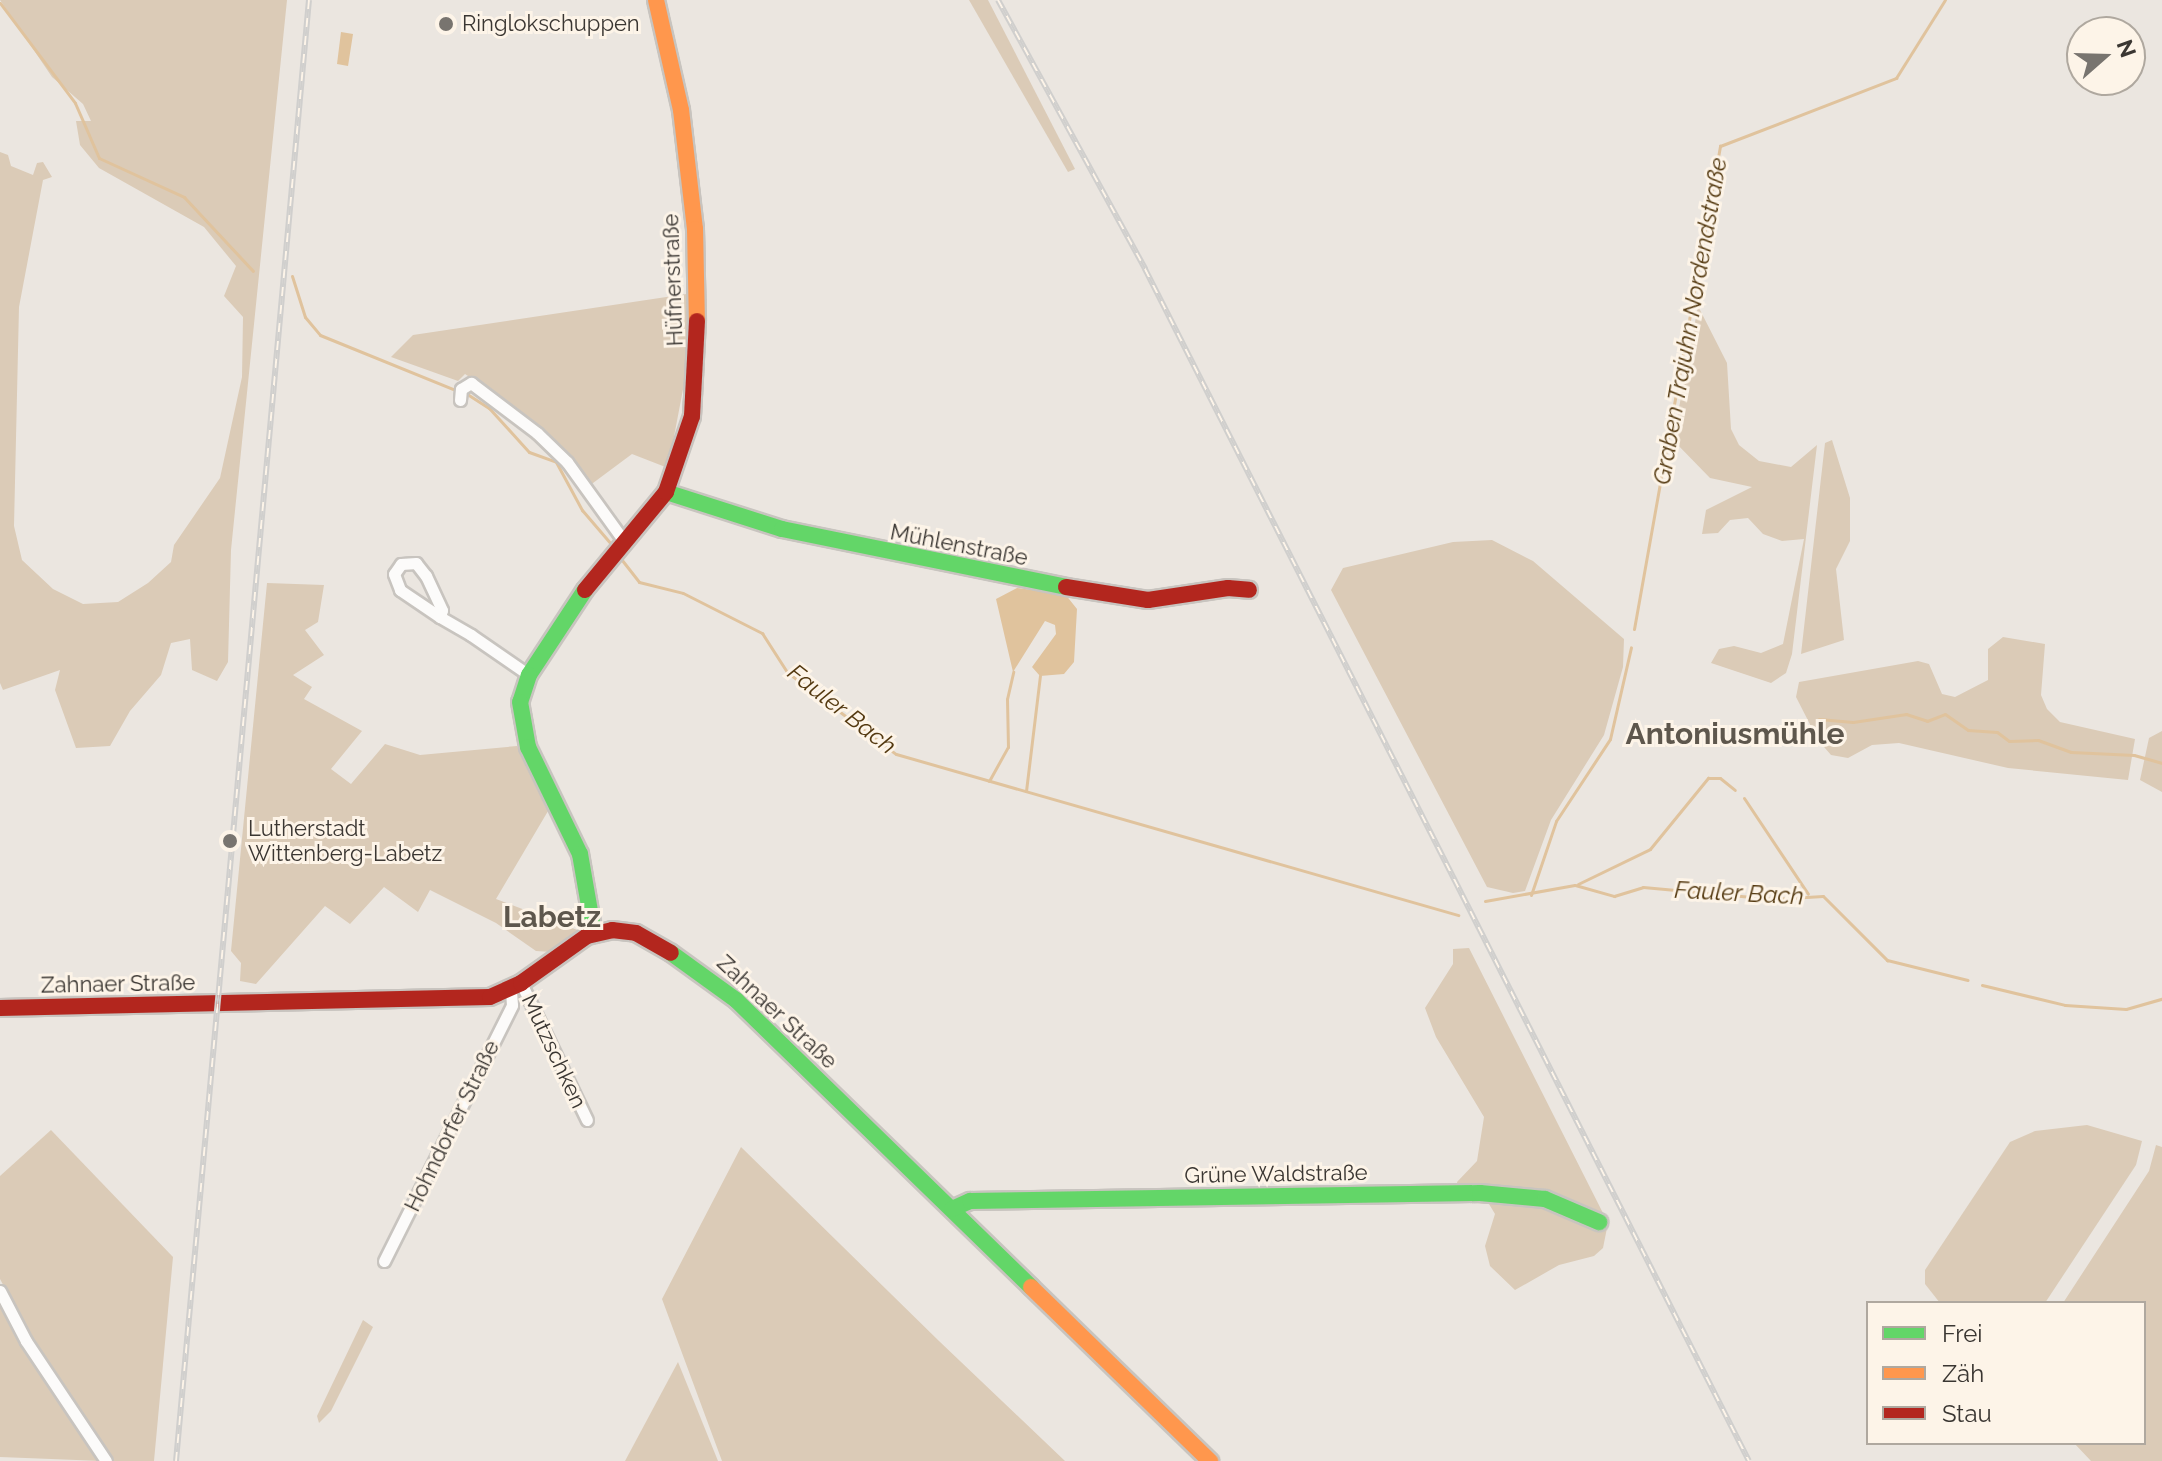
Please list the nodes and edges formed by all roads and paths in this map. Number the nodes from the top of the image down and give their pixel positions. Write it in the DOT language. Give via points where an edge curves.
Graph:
graph roads {
  1 [pos="656,0"];
  2 [pos="460,400"];
  3 [pos="666,492"];
  4 [pos="622,543"];
  5 [pos="1249,590"];
  6 [pos="440,617"];
  7 [pos="529,675"];
  8 [pos="594,934"];
  9 [pos="516,986"];
  10 [pos="0,1008"];
  11 [pos="587,1120"];
  12 [pos="952,1209"];
  13 [pos="1599,1222"];
  14 [pos="384,1261"];
  15 [pos="0,1291"];
  16 [pos="106,1461"];
  17 [pos="1210,1461"];
  1 -- 3 [label="street, Hüfnerstraße" via="684,131 698,270 694,402"];
  2 -- 4 [label="street" via="461,389 471,383 537,433 567,462"];
  3 -- 4 [label="street, Hüfnerstraße"];
  3 -- 5 [label="street, Mühlenstraße" via="796,533 1030,581 1148,600 1228,588"];
  4 -- 7 [label="street, Hüfnerstraße"];
  6 -- 6 [label="street" via="400,590 394,574 401,564 416,563 426,576 442,610"];
  6 -- 7 [label="street"];
  7 -- 8 [label="street, Hüfnerstraße" via="521,693 520,725 580,854"];
  8 -- 9 [label="street, Zahnaer Straße"];
  8 -- 12 [label="street, Zahnaer Straße" via="636,933 708,976"];
  9 -- 10 [label="street, Zahnaer Straße" via="469,999"];
  9 -- 11 [label="street, Mutzschken"];
  9 -- 14 [label="street, Hohndorfer Straße" via="512,1005"];
  12 -- 13 [label="street, Grüne Waldstraße" via="970,1201 1480,1193 1545,1199"];
  12 -- 17 [label="street, Zahnaer Straße"];
  15 -- 16 [label="street" via="26,1341"];
}
